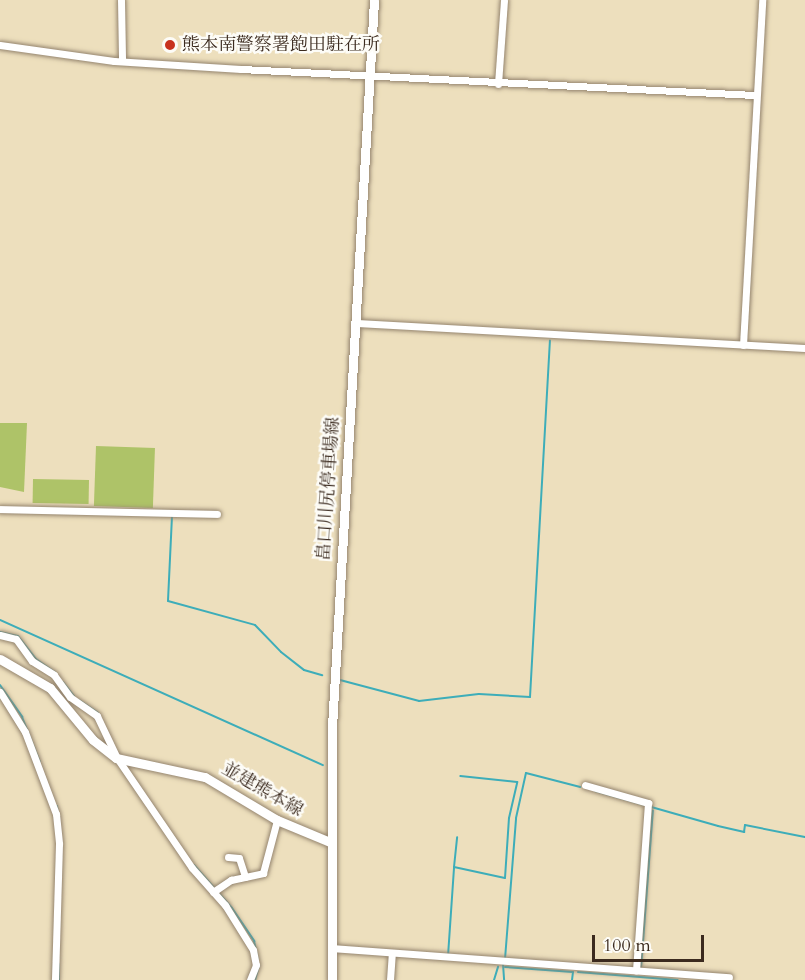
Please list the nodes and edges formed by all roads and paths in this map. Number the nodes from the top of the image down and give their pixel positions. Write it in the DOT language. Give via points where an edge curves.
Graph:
graph roads {
  1 [pos="121,0"];
  2 [pos="374,0"];
  3 [pos="504,0"];
  4 [pos="762,0"];
  5 [pos="0,45"];
  6 [pos="122,60"];
  7 [pos="369,75"];
  8 [pos="498,84"];
  9 [pos="755,95"];
  10 [pos="356,323"];
  11 [pos="743,345"];
  12 [pos="805,348"];
  13 [pos="0,509"];
  14 [pos="217,514"];
  15 [pos="0,635"];
  16 [pos="0,659"];
  17 [pos="0,692"];
  18 [pos="117,758"];
  19 [pos="585,785"];
  20 [pos="277,820"];
  21 [pos="330,842"];
  22 [pos="228,857"];
  23 [pos="245,876"];
  24 [pos="213,892"];
  25 [pos="331,948"];
  26 [pos="392,953"];
  27 [pos="636,971"];
  28 [pos="729,977"];
  29 [pos="55,980"];
  30 [pos="250,980"];
  31 [pos="332,980"];
  32 [pos="390,980"];
  1 -- 6 [label="street"];
  2 -- 7 [label="main road, 畠口川尻停車場線"];
  3 -- 8 [label="street"];
  4 -- 9 [label="street"];
  5 -- 6 [label="street"];
  6 -- 7 [label="street"];
  7 -- 8 [label="street"];
  7 -- 10 [label="main road, 畠口川尻停車場線"];
  8 -- 9 [label="street"];
  9 -- 11 [label="street"];
  10 -- 11 [label="street"];
  10 -- 21 [label="main road, 畠口川尻停車場線" via="332,727"];
  11 -- 12 [label="street"];
  13 -- 14 [label="street"];
  15 -- 18 [label="street" via="16,639 32,661 54,675 70,697 92,709"];
  16 -- 18 [label="main road, 並建熊本線" via="50,688 93,740"];
  17 -- 29 [label="street" via="26,732 56,814 59,844"];
  18 -- 20 [label="main road, 並建熊本線" via="205,777"];
  18 -- 24 [label="street" via="192,868"];
  19 -- 27 [label="street" via="648,803"];
  20 -- 21 [label="main road, 並建熊本線"];
  20 -- 23 [label="street" via="263,873"];
  21 -- 25 [label="main road, 畠口川尻停車場線"];
  22 -- 23 [label="street" via="239,858"];
  23 -- 24 [label="street" via="231,879"];
  24 -- 30 [label="street" via="254,950 256,965"];
  25 -- 26 [label="street"];
  25 -- 31 [label="main road, 畠口川尻停車場線"];
  26 -- 27 [label="street"];
  26 -- 32 [label="street"];
  27 -- 28 [label="street"];
}
